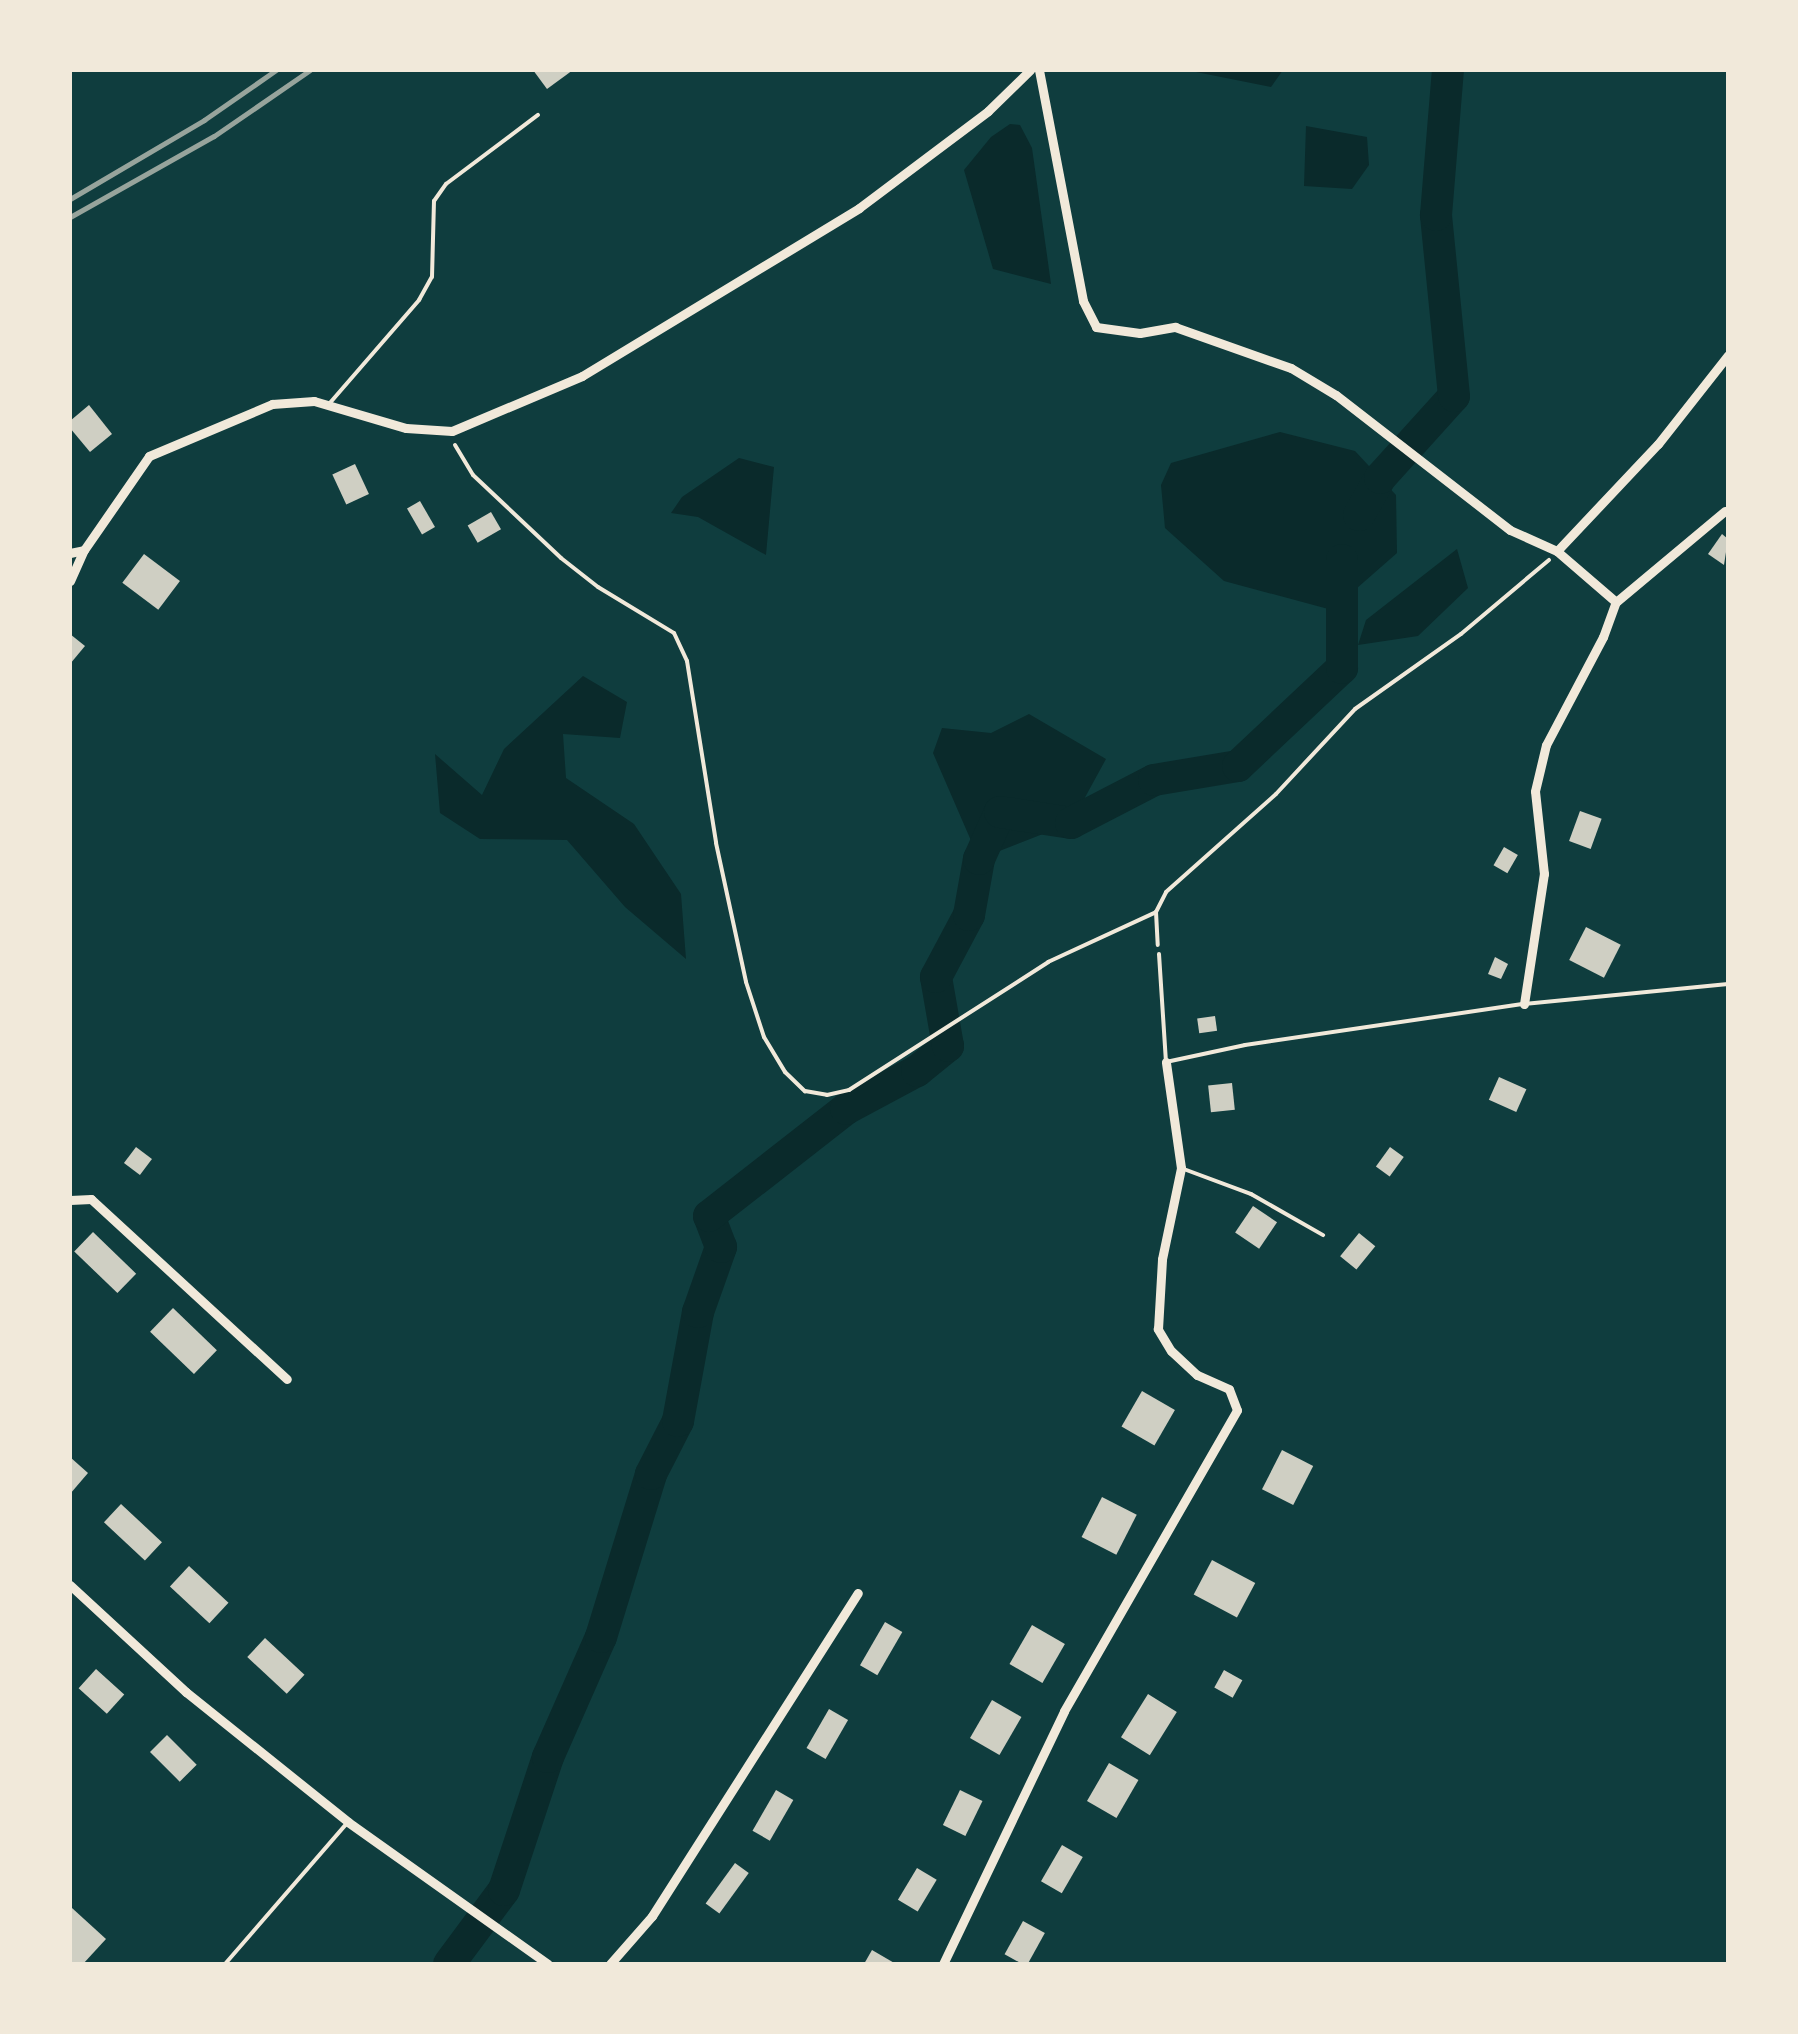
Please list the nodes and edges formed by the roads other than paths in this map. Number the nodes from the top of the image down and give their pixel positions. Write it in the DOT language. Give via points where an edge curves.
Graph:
graph roads {
  1 [pos="1030,70"];
  2 [pos="1040,70"];
  3 [pos="538,116"];
  4 [pos="1728,354"];
  5 [pos="329,404"];
  6 [pos="1727,510"];
  7 [pos="84,550"];
  8 [pos="1557,551"];
  9 [pos="70,553"];
  10 [pos="70,581"];
  11 [pos="1616,602"];
  12 [pos="1159,954"];
  13 [pos="1728,984"];
  14 [pos="1524,1004"];
  15 [pos="1166,1062"];
  16 [pos="1181,1168"];
  17 [pos="70,1200"];
  18 [pos="1323,1235"];
  19 [pos="286,1379"];
  20 [pos="70,1585"];
  21 [pos="858,1592"];
  22 [pos="348,1822"];
  23 [pos="225,1964"];
  24 [pos="548,1964"];
  25 [pos="610,1964"];
  26 [pos="943,1964"];
  1 -- 5 [label="street" via="988,112 858,208 582,376 452,431 406,428"];
  2 -- 8 [label="street" via="1083,301 1096,327 1140,333 1175,327 1290,368 1336,395 1510,530"];
  3 -- 5 [label="lane" via="434,200 432,277"];
  4 -- 8 [label="street" via="1658,444"];
  5 -- 7 [label="street" via="272,404 149,456"];
  6 -- 11 [label="street"];
  7 -- 9 [label="street"];
  7 -- 10 [label="street"];
  8 -- 11 [label="street"];
  11 -- 14 [label="street" via="1546,745 1535,791 1544,874"];
  12 -- 15 [label="lane"];
  13 -- 14 [label="lane"];
  14 -- 15 [label="lane"];
  15 -- 16 [label="street"];
  16 -- 18 [label="lane" via="1252,1194"];
  16 -- 26 [label="street" via="1162,1259 1158,1329 1170,1351 1197,1375 1228,1389 1237,1410 1064,1711"];
  17 -- 19 [label="street" via="92,1199"];
  20 -- 22 [label="street" via="186,1692"];
  21 -- 25 [label="street" via="652,1916"];
  22 -- 23 [label="lane"];
  22 -- 24 [label="street"];
}
